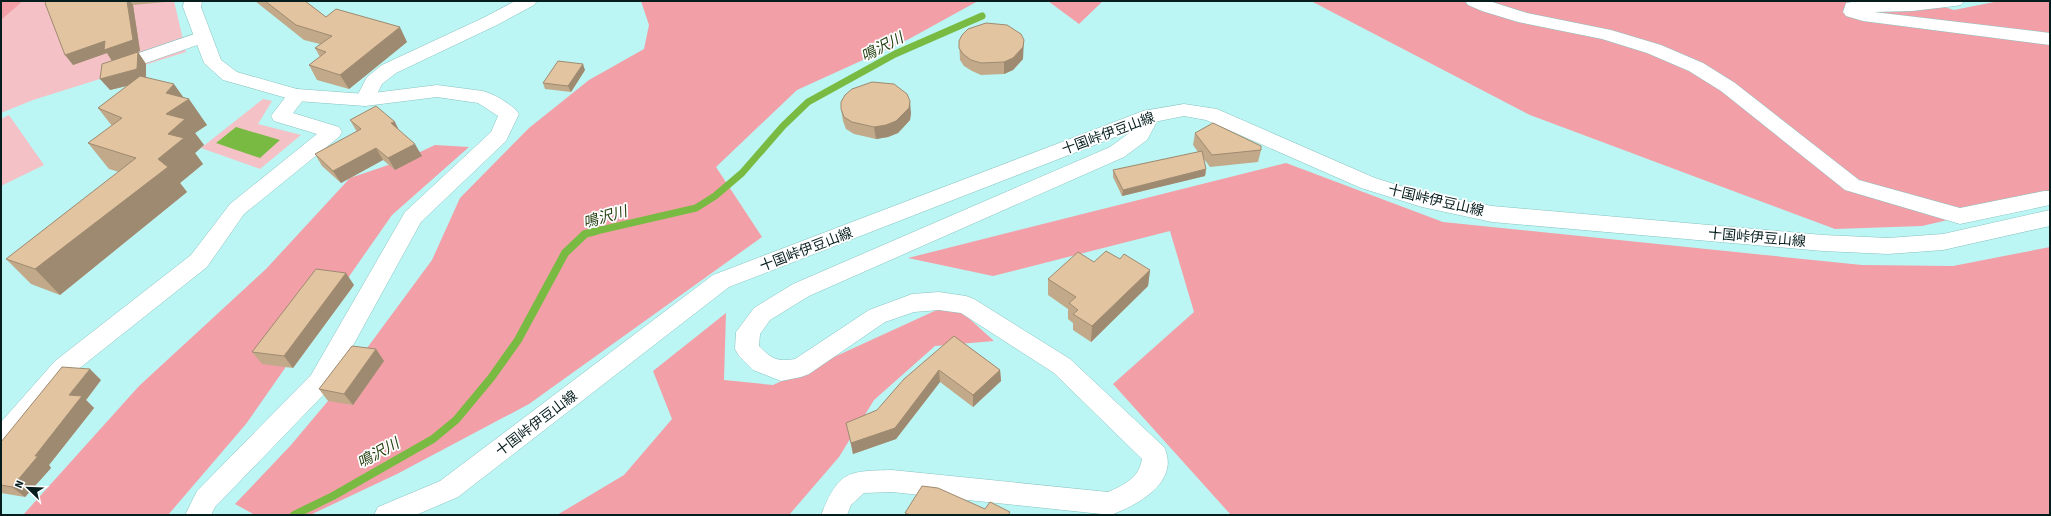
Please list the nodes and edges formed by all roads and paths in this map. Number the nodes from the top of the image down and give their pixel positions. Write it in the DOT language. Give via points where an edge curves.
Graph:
graph roads {
  1 [pos="193,1"];
  2 [pos="528,1"];
  3 [pos="1474,1"];
  4 [pos="1955,1"];
  5 [pos="203,37"];
  6 [pos="2050,39"];
  7 [pos="111,69"];
  8 [pos="296,95"];
  9 [pos="365,100"];
  10 [pos="1150,116"];
  11 [pos="2050,198"];
  12 [pos="2050,218"];
  13 [pos="1,440"];
  14 [pos="198,515"];
  15 [pos="387,515"];
  16 [pos="834,515"];
  1 -- 5 [label="main road" via="192,7"];
  2 -- 9 [label="main road" via="389,69 374,81"];
  3 -- 11 [label="main road" via="1488,8 1524,18 1605,34 1654,49 1696,67 1728,88 1852,185 1960,216"];
  4 -- 6 [label="main road" via="1912,6 1852,7 1852,12 1864,16"];
  5 -- 7 [label="main road"];
  5 -- 8 [label="main road" via="213,63 230,76"];
  8 -- 9 [label="main road"];
  8 -- 13 [label="main road" via="281,116 332,132 237,209 199,261 63,368"];
  9 -- 14 [label="main road" via="437,91 483,97 509,114 499,136 413,217 320,382 206,499"];
  10 -- 12 [label="main road, 十国峠伊豆山線" via="1184,110 1210,114 1368,183 1422,200 1492,214 1823,243 1888,246 1943,242"];
  10 -- 15 [label="main road, 十国峠伊豆山線" via="721,281 449,489"];
  10 -- 16 [label="main road" via="1140,135 1117,152 801,290 762,314 748,332 747,350 761,363 781,371 801,367 878,316 912,303 939,301 966,305 1062,366 1155,455 1152,475 1133,493 1109,504 892,480 858,482 841,498"];
}
